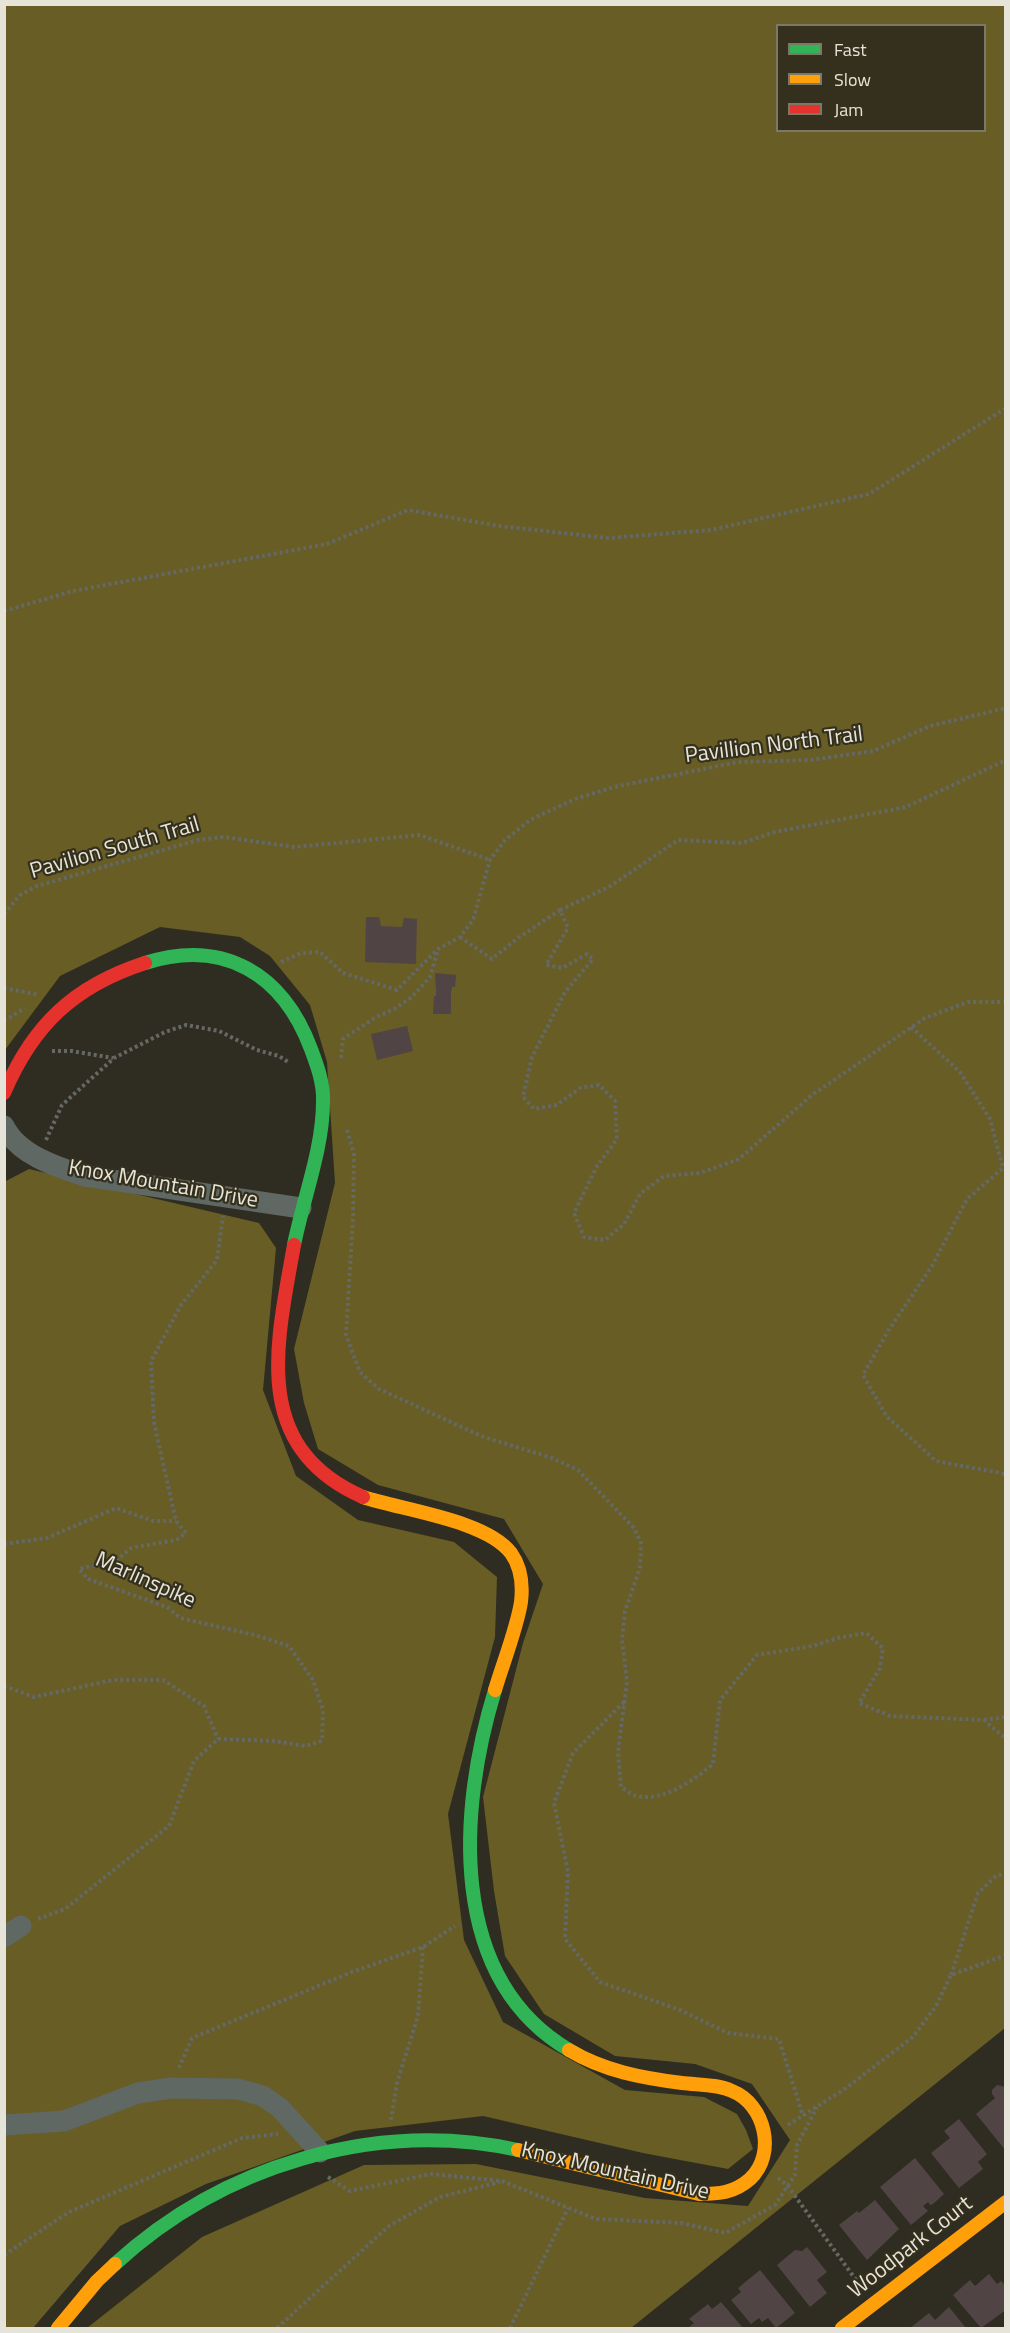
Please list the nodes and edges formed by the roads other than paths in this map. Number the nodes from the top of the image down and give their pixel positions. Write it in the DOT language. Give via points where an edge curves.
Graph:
graph roads {
  1 [pos="4,1093"];
  2 [pos="4,1126"];
  3 [pos="301,1208"];
  4 [pos="4,2125"];
  5 [pos="320,2152"];
  6 [pos="1005,2202"];
  7 [pos="58,2328"];
  8 [pos="842,2328"];
  1 -- 3 [label="street" via="24,1052 48,1019 94,983 121,970 177,957 234,960 258,973 291,1007 301,1024 322,1086 322,1120"];
  2 -- 3 [label="street, Knox Mountain Drive" via="12,1138 34,1155 85,1176"];
  3 -- 5 [label="street, Knox Mountain Drive" via="275,1372 284,1417 294,1438 307,1457 342,1487 492,1537 508,1548 522,1574 521,1602 480,1746 470,1828 476,1911 482,1938 500,1980 521,2011 541,2030 587,2061 612,2071 734,2091 760,2114 766,2140 761,2165 750,2180 717,2195 479,2143 387,2141"];
  4 -- 5 [label="street" via="64,2121 138,2093 171,2088 238,2089 263,2096 280,2108"];
  5 -- 7 [label="street, Knox Mountain Drive" via="253,2173 172,2217 101,2276"];
  6 -- 8 [label="street, Woodpark Court"];
}
